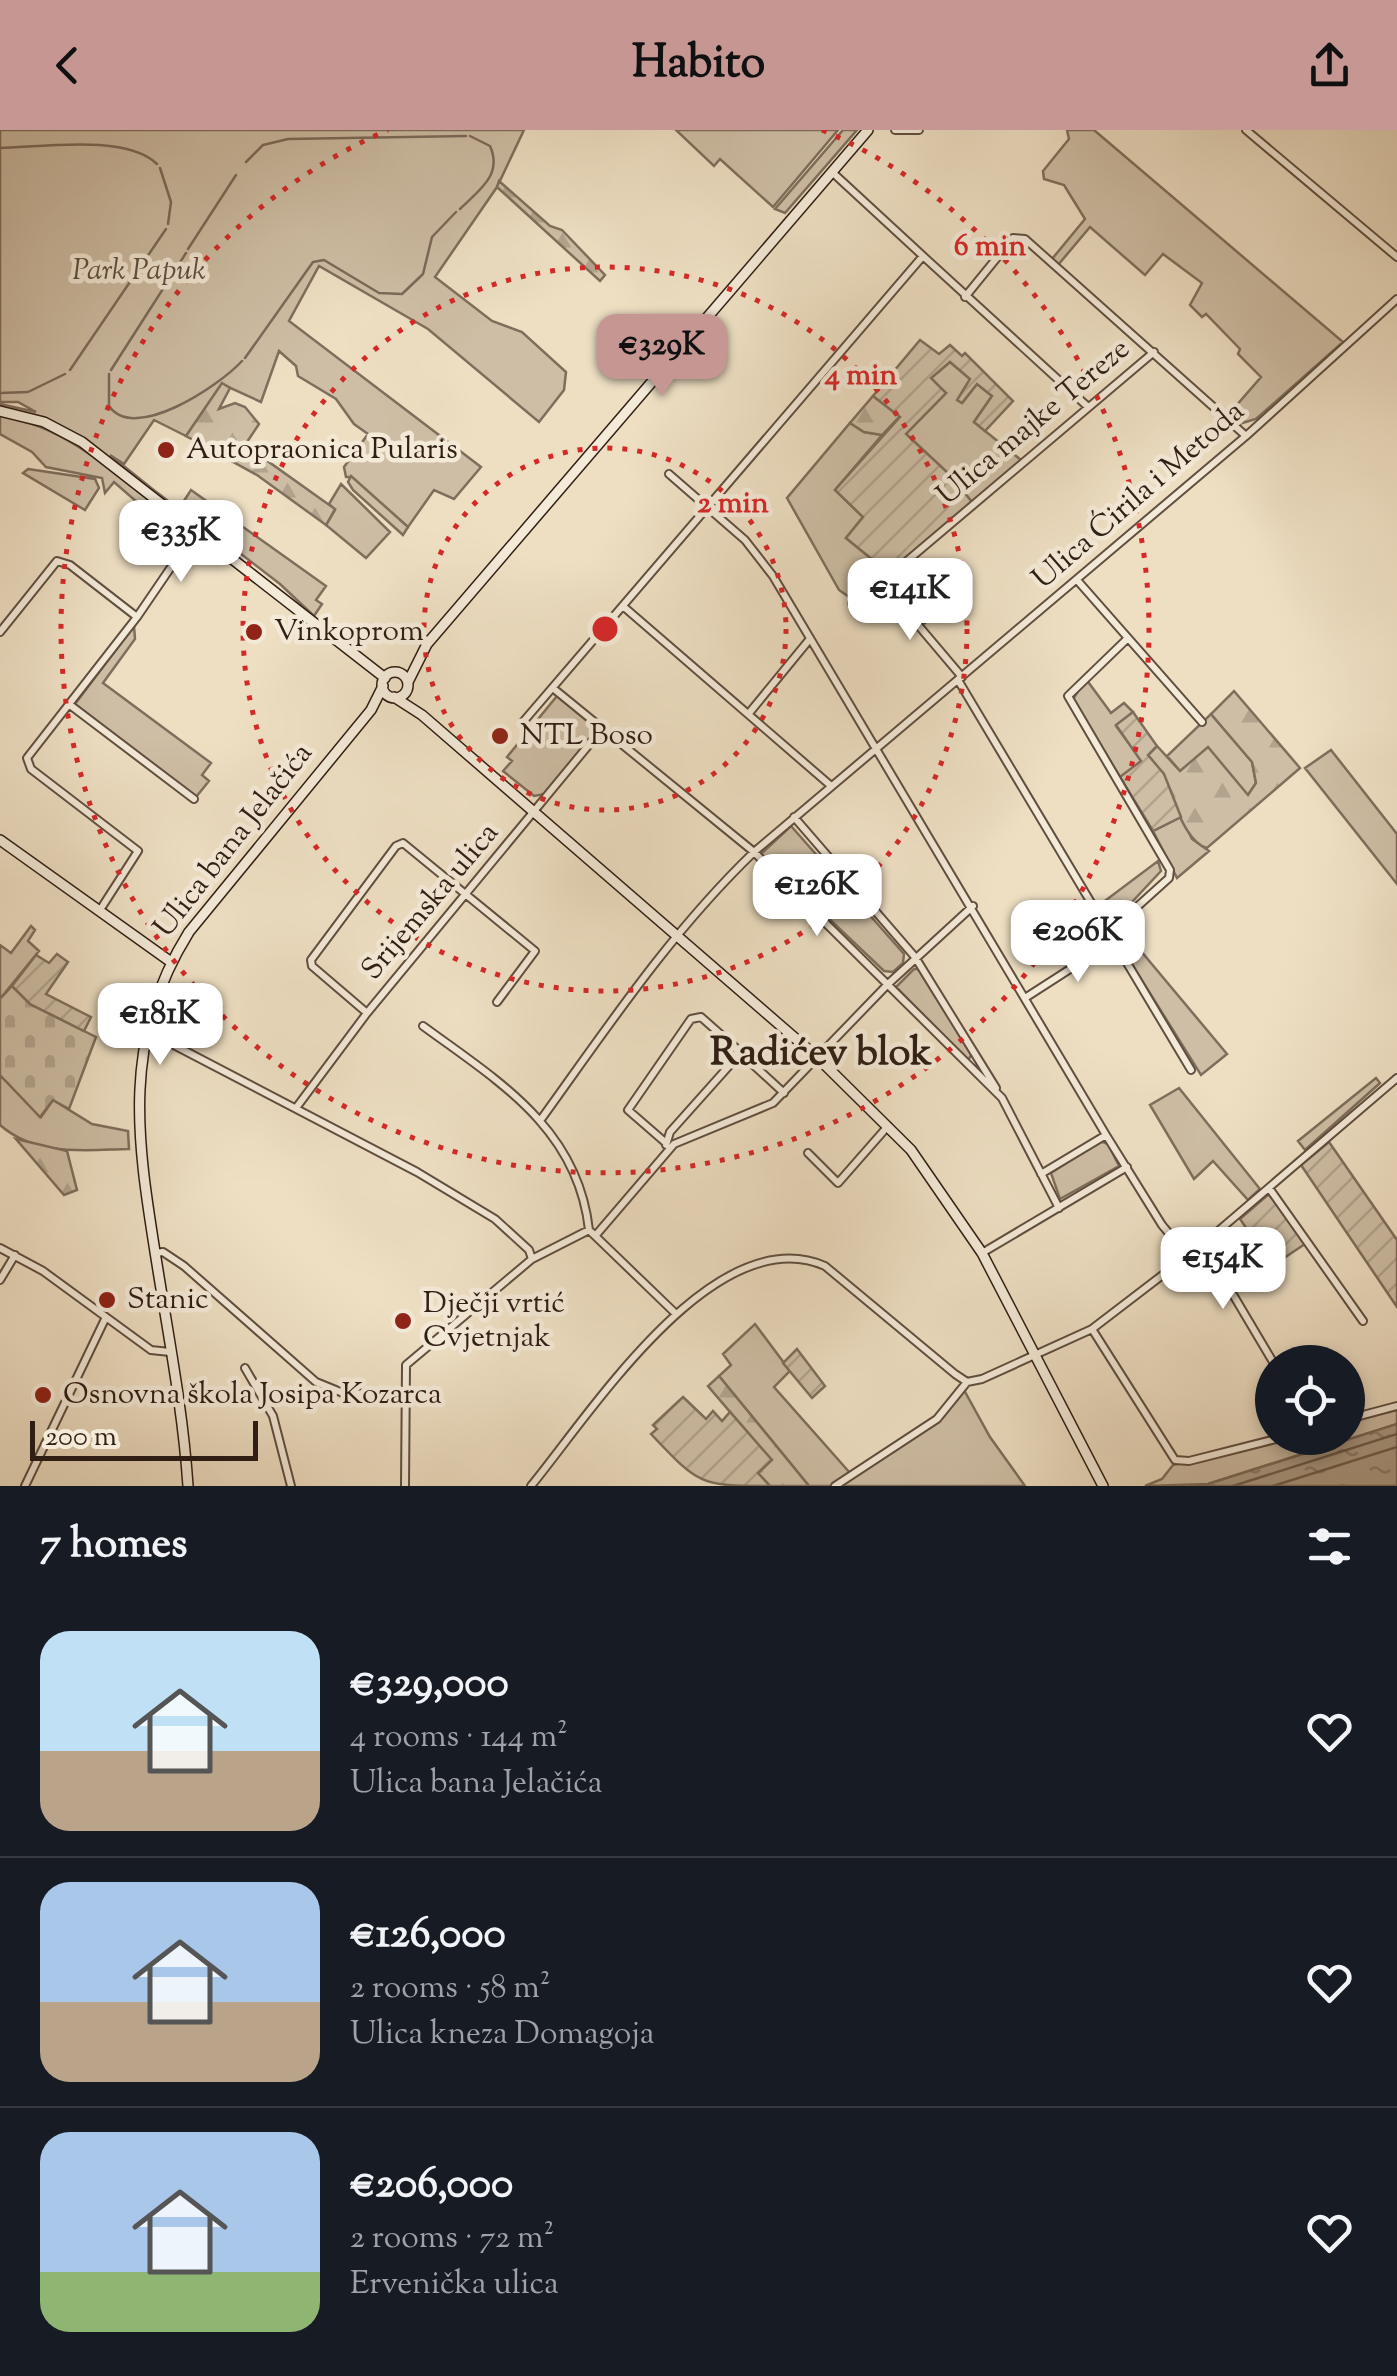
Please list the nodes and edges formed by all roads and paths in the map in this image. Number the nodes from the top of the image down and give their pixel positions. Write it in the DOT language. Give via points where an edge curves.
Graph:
graph roads {
  1 [pos="868,130"];
  2 [pos="895,130"];
  3 [pos="919,130"];
  4 [pos="1246,130"];
  5 [pos="832,172"];
  6 [pos="923,256"];
  7 [pos="1397,256"];
  8 [pos="965,297"];
  9 [pos="1397,299"];
  10 [pos="1154,352"];
  11 [pos="1087,406"];
  12 [pos="0,411"];
  13 [pos="1246,436"];
  14 [pos="669,474"];
  15 [pos="709,508"];
  16 [pos="195,532"];
  17 [pos="1077,580"];
  18 [pos="886,586"];
  19 [pos="852,603"];
  20 [pos="624,607"];
  21 [pos="137,617"];
  22 [pos="0,632"];
  23 [pos="1128,638"];
  24 [pos="809,640"];
  25 [pos="427,644"];
  26 [pos="396,672"];
  27 [pos="960,679"];
  28 [pos="384,682"];
  29 [pos="408,684"];
  30 [pos="554,689"];
  31 [pos="392,697"];
  32 [pos="70,705"];
  33 [pos="371,710"];
  34 [pos="750,712"];
  35 [pos="422,715"];
  36 [pos="523,722"];
  37 [pos="1202,722"];
  38 [pos="602,728"];
  39 [pos="874,748"];
  40 [pos="830,785"];
  41 [pos="194,799"];
  42 [pos="534,815"];
  43 [pos="794,817"];
  44 [pos="0,840"];
  45 [pos="754,852"];
  46 [pos="467,894"];
  47 [pos="973,906"];
  48 [pos="99,911"];
  49 [pos="1108,933"];
  50 [pos="676,934"];
  51 [pos="1112,942"];
  52 [pos="915,958"];
  53 [pos="171,962"];
  54 [pos="888,984"];
  55 [pos="1025,998"];
  56 [pos="497,1002"];
  57 [pos="367,1013"];
  58 [pos="424,1026"];
  59 [pos="147,1031"];
  60 [pos="739,1057"];
  61 [pos="818,1058"];
  62 [pos="1191,1070"];
  63 [pos="1397,1078"];
  64 [pos="784,1093"];
  65 [pos="1002,1098"];
  66 [pos="296,1108"];
  67 [pos="542,1118"];
  68 [pos="889,1125"];
  69 [pos="1106,1135"];
  70 [pos="666,1147"];
  71 [pos="808,1153"];
  72 [pos="1127,1167"];
  73 [pos="1042,1174"];
  74 [pos="1269,1188"];
  75 [pos="1059,1208"];
  76 [pos="592,1232"];
  77 [pos="1203,1244"];
  78 [pos="0,1248"];
  79 [pos="155,1252"];
  80 [pos="982,1253"];
  81 [pos="16,1254"];
  82 [pos="1187,1255"];
  83 [pos="532,1258"];
  84 [pos="0,1280"];
  85 [pos="675,1313"];
  86 [pos="106,1317"];
  87 [pos="1363,1321"];
  88 [pos="1092,1329"];
  89 [pos="1263,1345"];
  90 [pos="170,1352"];
  91 [pos="1034,1352"];
  92 [pos="245,1368"];
  93 [pos="968,1382"];
  94 [pos="403,1395"];
  95 [pos="1397,1406"];
  96 [pos="1365,1414"];
  97 [pos="1255,1444"];
  98 [pos="1102,1484"];
  99 [pos="25,1486"];
  100 [pos="188,1486"];
  101 [pos="291,1486"];
  102 [pos="406,1486"];
  103 [pos="531,1486"];
  104 [pos="835,1486"];
  1 -- 5 [label="main road, Ulica bana Jelačića"];
  2 -- 3 [label="street"];
  4 -- 7 [label="street"];
  5 -- 6 [label="street"];
  5 -- 25 [label="main road, Ulica bana Jelačića"];
  6 -- 8 [label="street"];
  6 -- 15 [label="street"];
  8 -- 10 [label="street" via="1018,236"];
  8 -- 11 [label="street"];
  9 -- 13 [label="street, Ulica Ćirila i Metoda"];
  10 -- 11 [label="street, Ulica majke Tereze"];
  10 -- 13 [label="street"];
  11 -- 18 [label="street, Ulica majke Tereze"];
  12 -- 16 [label="main road" via="74,436"];
  13 -- 17 [label="street, Ulica Ćirila i Metoda"];
  14 -- 15 [label="street"];
  15 -- 20 [label="street"];
  15 -- 24 [label="street" via="774,576"];
  16 -- 21 [label="street"];
  16 -- 28 [label="main road"];
  17 -- 23 [label="street"];
  17 -- 27 [label="street, Ulica Ćirila i Metoda"];
  18 -- 19 [label="street, Ulica majke Tereze"];
  18 -- 27 [label="street"];
  20 -- 30 [label="street"];
  20 -- 34 [label="street"];
  21 -- 22 [label="street" via="57,561"];
  21 -- 32 [label="street"];
  23 -- 37 [label="street"];
  23 -- 49 [label="street" via="1069,700 1170,870"];
  24 -- 34 [label="street"];
  24 -- 39 [label="street"];
  25 -- 26 [label="main road, Ulica bana Jelačića"];
  25 -- 29 [label="main road, Ulica bana Jelačića"];
  26 -- 28 [label="main road, Ulica bana Jelačića"];
  26 -- 29 [label="main road"];
  27 -- 39 [label="street, Ulica Ćirila i Metoda"];
  27 -- 49 [label="street"];
  28 -- 31 [label="main road"];
  28 -- 33 [label="main road, Ulica bana Jelačića"];
  29 -- 31 [label="main road, Ulica bana Jelačića" via="405,693"];
  29 -- 35 [label="main road"];
  30 -- 36 [label="street"];
  30 -- 38 [label="street"];
  31 -- 33 [label="main road, Ulica bana Jelačića"];
  31 -- 35 [label="main road"];
  32 -- 41 [label="street"];
  32 -- 48 [label="street" via="26,763 138,851"];
  33 -- 53 [label="main road, Ulica bana Jelačića" via="226,883"];
  34 -- 40 [label="street"];
  35 -- 42 [label="main road"];
  38 -- 42 [label="street, Srijemska ulica"];
  38 -- 45 [label="street"];
  39 -- 40 [label="street, Ulica Ćirila i Metoda"];
  39 -- 47 [label="street"];
  40 -- 43 [label="street, Ulica Ćirila i Metoda"];
  42 -- 46 [label="street, Srijemska ulica"];
  42 -- 50 [label="main road"];
  43 -- 45 [label="street, Ulica Ćirila i Metoda"];
  43 -- 52 [label="street"];
  44 -- 48 [label="main road"];
  45 -- 50 [label="street, Ulica Ćirila i Metoda"];
  45 -- 54 [label="street"];
  46 -- 56 [label="street" via="535,951"];
  46 -- 57 [label="street, Srijemska ulica"];
  46 -- 57 [label="street" via="408,844 396,846 311,960"];
  47 -- 52 [label="street"];
  47 -- 55 [label="street"];
  48 -- 53 [label="main road"];
  49 -- 51 [label="street"];
  50 -- 61 [label="main road"];
  50 -- 67 [label="street, Ulica Ćirila i Metoda"];
  51 -- 55 [label="street"];
  51 -- 62 [label="street"];
  52 -- 54 [label="street"];
  52 -- 65 [label="street"];
  53 -- 59 [label="main road, Ulica bana Jelačića"];
  54 -- 61 [label="street"];
  54 -- 65 [label="street"];
  55 -- 69 [label="street"];
  57 -- 66 [label="street, Srijemska ulica"];
  58 -- 67 [label="street"];
  59 -- 66 [label="street"];
  59 -- 79 [label="main road, Ulica bana Jelačića" via="138,1129"];
  60 -- 64 [label="street"];
  60 -- 70 [label="street" via="670,1132"];
  60 -- 70 [label="street" via="701,1017 691,1019 628,1110"];
  61 -- 64 [label="street"];
  61 -- 68 [label="main road"];
  63 -- 74 [label="street"];
  64 -- 70 [label="street" via="765,1109"];
  65 -- 73 [label="street"];
  66 -- 83 [label="street" via="495,1220"];
  67 -- 76 [label="street"];
  68 -- 71 [label="street" via="838,1183"];
  68 -- 80 [label="main road"];
  69 -- 72 [label="street"];
  69 -- 73 [label="street"];
  70 -- 76 [label="street"];
  72 -- 75 [label="street"];
  72 -- 82 [label="street"];
  73 -- 75 [label="street"];
  74 -- 77 [label="street"];
  74 -- 87 [label="street"];
  75 -- 80 [label="street"];
  76 -- 83 [label="street"];
  76 -- 85 [label="street"];
  77 -- 82 [label="street"];
  77 -- 89 [label="street"];
  78 -- 81 [label="street"];
  79 -- 90 [label="main road, Ulica bana Jelačića"];
  79 -- 94 [label="street" via="184,1266 316,1382 342,1393"];
  80 -- 91 [label="main road"];
  81 -- 84 [label="street"];
  81 -- 86 [label="street"];
  82 -- 88 [label="street"];
  83 -- 94 [label="street" via="410,1360"];
  85 -- 93 [label="street" via="738,1269 773,1258 806,1258 825,1266"];
  85 -- 103 [label="street"];
  86 -- 90 [label="street" via="152,1350"];
  86 -- 99 [label="street"];
  88 -- 91 [label="street"];
  88 -- 97 [label="street" via="1175,1460"];
  90 -- 100 [label="main road, Ulica bana Jelačića"];
  91 -- 93 [label="street"];
  91 -- 98 [label="main road"];
  92 -- 101 [label="street" via="273,1416"];
  93 -- 104 [label="street" via="937,1419"];
  94 -- 102 [label="street"];
  95 -- 96 [label="street"];
}
